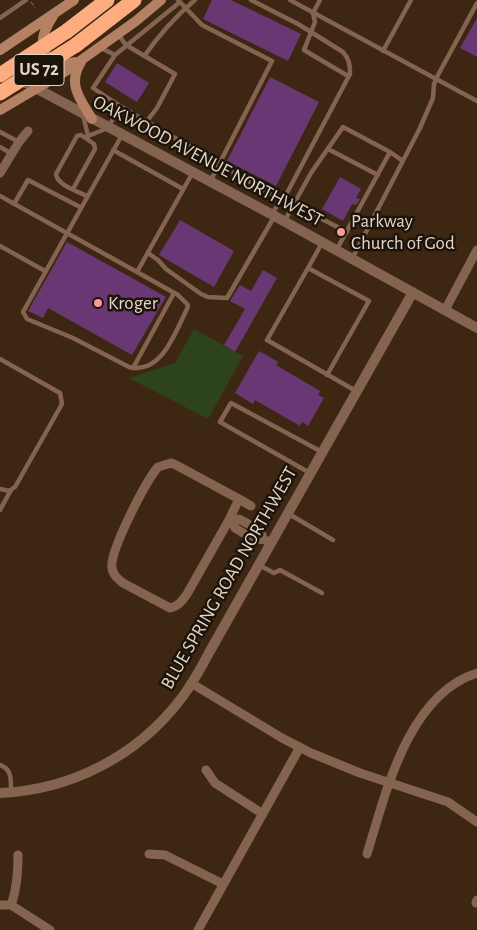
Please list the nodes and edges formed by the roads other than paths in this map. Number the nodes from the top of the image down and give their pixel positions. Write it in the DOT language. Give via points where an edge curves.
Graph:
graph roads {
  1 [pos="74,0"];
  2 [pos="107,0"];
  3 [pos="134,0"];
  4 [pos="162,0"];
  5 [pos="195,0"];
  6 [pos="251,0"];
  7 [pos="290,0"];
  8 [pos="320,0"];
  9 [pos="411,0"];
  10 [pos="28,1"];
  11 [pos="179,1"];
  12 [pos="477,3"];
  13 [pos="185,8"];
  14 [pos="313,13"];
  15 [pos="54,14"];
  16 [pos="0,18"];
  17 [pos="312,33"];
  18 [pos="118,34"];
  19 [pos="126,45"];
  20 [pos="100,48"];
  21 [pos="0,50"];
  22 [pos="383,51"];
  23 [pos="115,54"];
  24 [pos="144,55"];
  25 [pos="83,59"];
  26 [pos="0,69"];
  27 [pos="0,76"];
  28 [pos="348,76"];
  29 [pos="436,80"];
  30 [pos="37,89"];
  31 [pos="0,93"];
  32 [pos="477,102"];
  33 [pos="120,106"];
  34 [pos="0,110"];
  35 [pos="82,113"];
  36 [pos="92,119"];
  37 [pos="147,121"];
  38 [pos="108,128"];
  39 [pos="28,131"];
  40 [pos="0,132"];
  41 [pos="122,135"];
  42 [pos="87,137"];
  43 [pos="19,142"];
  44 [pos="0,147"];
  45 [pos="328,149"];
  46 [pos="113,150"];
  47 [pos="390,152"];
  48 [pos="12,154"];
  49 [pos="403,160"];
  50 [pos="219,165"];
  51 [pos="1,171"];
  52 [pos="193,172"];
  53 [pos="378,175"];
  54 [pos="210,182"];
  55 [pos="73,189"];
  56 [pos="183,189"];
  57 [pos="0,196"];
  58 [pos="86,196"];
  59 [pos="281,200"];
  60 [pos="14,204"];
  61 [pos="293,204"];
  62 [pos="80,207"];
  63 [pos="273,215"];
  64 [pos="284,222"];
  65 [pos="347,232"];
  66 [pos="66,233"];
  67 [pos="322,242"];
  68 [pos="0,246"];
  69 [pos="337,250"];
  70 [pos="477,250"];
  71 [pos="148,253"];
  72 [pos="352,259"];
  73 [pos="308,268"];
  74 [pos="45,271"];
  75 [pos="137,272"];
  76 [pos="413,292"];
  77 [pos="174,293"];
  78 [pos="445,310"];
  79 [pos="477,328"];
  80 [pos="0,359"];
  81 [pos="133,368"];
  82 [pos="327,375"];
  83 [pos="356,391"];
  84 [pos="322,452"];
  85 [pos="310,473"];
  86 [pos="0,489"];
  87 [pos="12,489"];
  88 [pos="239,499"];
  89 [pos="251,506"];
  90 [pos="0,510"];
  91 [pos="287,513"];
  92 [pos="231,521"];
  93 [pos="333,540"];
  94 [pos="267,541"];
  95 [pos="259,564"];
  96 [pos="322,593"];
  97 [pos="477,672"];
  98 [pos="192,683"];
  99 [pos="300,747"];
  100 [pos="0,765"];
  101 [pos="206,770"];
  102 [pos="390,782"];
  103 [pos="11,792"];
  104 [pos="0,793"];
  105 [pos="263,814"];
  106 [pos="477,822"];
  107 [pos="149,854"];
  108 [pos="367,854"];
  109 [pos="18,855"];
  110 [pos="223,884"];
  111 [pos="0,905"];
  112 [pos="11,905"];
  113 [pos="50,930"];
  114 [pos="198,930"];
  1 -- 15 [label="main road"];
  2 -- 27 [label="highway, US 72, bridge"];
  3 -- 31 [label="highway, US 72, bridge" via="76,45"];
  4 -- 18 [label="main road"];
  5 -- 13 [label="lane"];
  6 -- 17 [label="lane"];
  7 -- 14 [label="lane"];
  8 -- 14 [label="lane"];
  9 -- 22 [label="lane"];
  10 -- 16 [label="lane"];
  11 -- 13 [label="lane"];
  11 -- 19 [label="lane"];
  12 -- 29 [label="lane"];
  13 -- 24 [label="lane"];
  13 -- 50 [label="lane" via="202,25 272,61"];
  14 -- 17 [label="lane"];
  14 -- 22 [label="lane"];
  15 -- 21 [label="main road"];
  15 -- 25 [label="main road" via="44,34 44,53 57,65"];
  17 -- 28 [label="lane" via="343,52 350,66"];
  17 -- 28 [label="lane" via="304,50"];
  18 -- 19 [label="lane"];
  18 -- 20 [label="main road"];
  19 -- 23 [label="lane"];
  19 -- 24 [label="lane"];
  20 -- 23 [label="lane"];
  20 -- 25 [label="main road"];
  22 -- 29 [label="lane"];
  23 -- 33 [label="lane" via="93,88"];
  24 -- 37 [label="lane" via="175,74"];
  25 -- 30 [label="main road"];
  25 -- 36 [label="main road" via="76,71 75,86"];
  26 -- 30 [label="street, OAKWOOD AVENUE NORTHWEST"];
  28 -- 59 [label="lane"];
  29 -- 32 [label="lane"];
  29 -- 49 [label="lane" via="433,98"];
  30 -- 34 [label="main road"];
  30 -- 35 [label="street, OAKWOOD AVENUE NORTHWEST"];
  33 -- 37 [label="lane"];
  33 -- 38 [label="lane"];
  35 -- 36 [label="street, OAKWOOD AVENUE NORTHWEST"];
  35 -- 42 [label="lane"];
  36 -- 38 [label="street, OAKWOOD AVENUE NORTHWEST"];
  37 -- 50 [label="lane"];
  38 -- 41 [label="street, OAKWOOD AVENUE NORTHWEST"];
  38 -- 42 [label="lane"];
  39 -- 43 [label="street"];
  40 -- 43 [label="lane"];
  41 -- 46 [label="lane"];
  41 -- 52 [label="street, OAKWOOD AVENUE NORTHWEST"];
  42 -- 55 [label="lane" via="95,149"];
  42 -- 55 [label="lane" via="77,136 56,174 59,181"];
  43 -- 48 [label="street"];
  44 -- 48 [label="lane"];
  45 -- 47 [label="lane" via="343,128"];
  45 -- 53 [label="lane"];
  45 -- 61 [label="lane"];
  46 -- 56 [label="lane"];
  46 -- 58 [label="lane"];
  47 -- 49 [label="lane"];
  47 -- 53 [label="lane"];
  48 -- 51 [label="street"];
  49 -- 72 [label="lane"];
  50 -- 54 [label="lane"];
  50 -- 59 [label="lane"];
  52 -- 54 [label="street, OAKWOOD AVENUE NORTHWEST"];
  52 -- 56 [label="lane"];
  53 -- 65 [label="lane"];
  54 -- 63 [label="street, OAKWOOD AVENUE NORTHWEST"];
  55 -- 58 [label="lane"];
  56 -- 71 [label="lane"];
  57 -- 60 [label="lane"];
  58 -- 62 [label="lane"];
  59 -- 63 [label="lane"];
  60 -- 62 [label="lane" via="28,180"];
  60 -- 66 [label="lane"];
  61 -- 64 [label="lane"];
  61 -- 65 [label="lane"];
  62 -- 66 [label="lane"];
  63 -- 64 [label="street, OAKWOOD AVENUE NORTHWEST"];
  63 -- 71 [label="lane" via="227,298 201,294"];
  64 -- 67 [label="street, OAKWOOD AVENUE NORTHWEST"];
  65 -- 69 [label="lane"];
  66 -- 74 [label="lane"];
  66 -- 75 [label="lane"];
  67 -- 69 [label="street, OAKWOOD AVENUE NORTHWEST"];
  67 -- 73 [label="lane"];
  68 -- 74 [label="lane"];
  69 -- 72 [label="street, OAKWOOD AVENUE NORTHWEST"];
  70 -- 78 [label="street"];
  71 -- 75 [label="lane"];
  72 -- 76 [label="street, OAKWOOD AVENUE NORTHWEST"];
  73 -- 82 [label="lane" via="267,340"];
  73 -- 82 [label="lane" via="369,301"];
  74 -- 81 [label="lane" via="22,312 24,316"];
  75 -- 77 [label="lane"];
  76 -- 78 [label="street, OAKWOOD AVENUE NORTHWEST"];
  76 -- 83 [label="street, BLUE SPRING ROAD NORTHWEST"];
  77 -- 81 [label="lane"];
  77 -- 81 [label="lane" via="184,300 188,309 165,351 154,363"];
  78 -- 79 [label="street, OAKWOOD AVENUE NORTHWEST"];
  80 -- 87 [label="lane" via="60,393 62,398 62,404"];
  82 -- 83 [label="lane"];
  83 -- 84 [label="street, BLUE SPRING ROAD NORTHWEST"];
  84 -- 85 [label="street, BLUE SPRING ROAD NORTHWEST"];
  84 -- 85 [label="lane" via="231,403 220,422"];
  85 -- 91 [label="street, BLUE SPRING ROAD NORTHWEST"];
  86 -- 87 [label="lane"];
  87 -- 90 [label="lane"];
  88 -- 89 [label="street"];
  88 -- 92 [label="street"];
  88 -- 92 [label="street" via="171,463 158,467 125,526 112,570 123,583 170,608 175,607 187,594"];
  91 -- 93 [label="lane"];
  91 -- 94 [label="street, BLUE SPRING ROAD NORTHWEST"];
  92 -- 94 [label="street" via="239,519 254,527"];
  94 -- 95 [label="street, BLUE SPRING ROAD NORTHWEST"];
  95 -- 96 [label="lane" via="274,573 280,570"];
  95 -- 98 [label="street, BLUE SPRING ROAD NORTHWEST"];
  97 -- 102 [label="street" via="444,690 433,701 413,732"];
  98 -- 99 [label="street"];
  98 -- 103 [label="street, BLUE SPRING ROAD NORTHWEST" via="155,729 118,757 80,777"];
  99 -- 102 [label="street" via="336,764"];
  99 -- 105 [label="street"];
  100 -- 103 [label="lane" via="10,772"];
  101 -- 105 [label="street" via="215,783"];
  102 -- 106 [label="street" via="448,802"];
  102 -- 108 [label="street"];
  103 -- 104 [label="street, BLUE SPRING ROAD NORTHWEST"];
  105 -- 110 [label="street"];
  107 -- 110 [label="street" via="165,855"];
  109 -- 112 [label="street"];
  110 -- 114 [label="street"];
  111 -- 112 [label="street"];
  112 -- 113 [label="street"];
}
